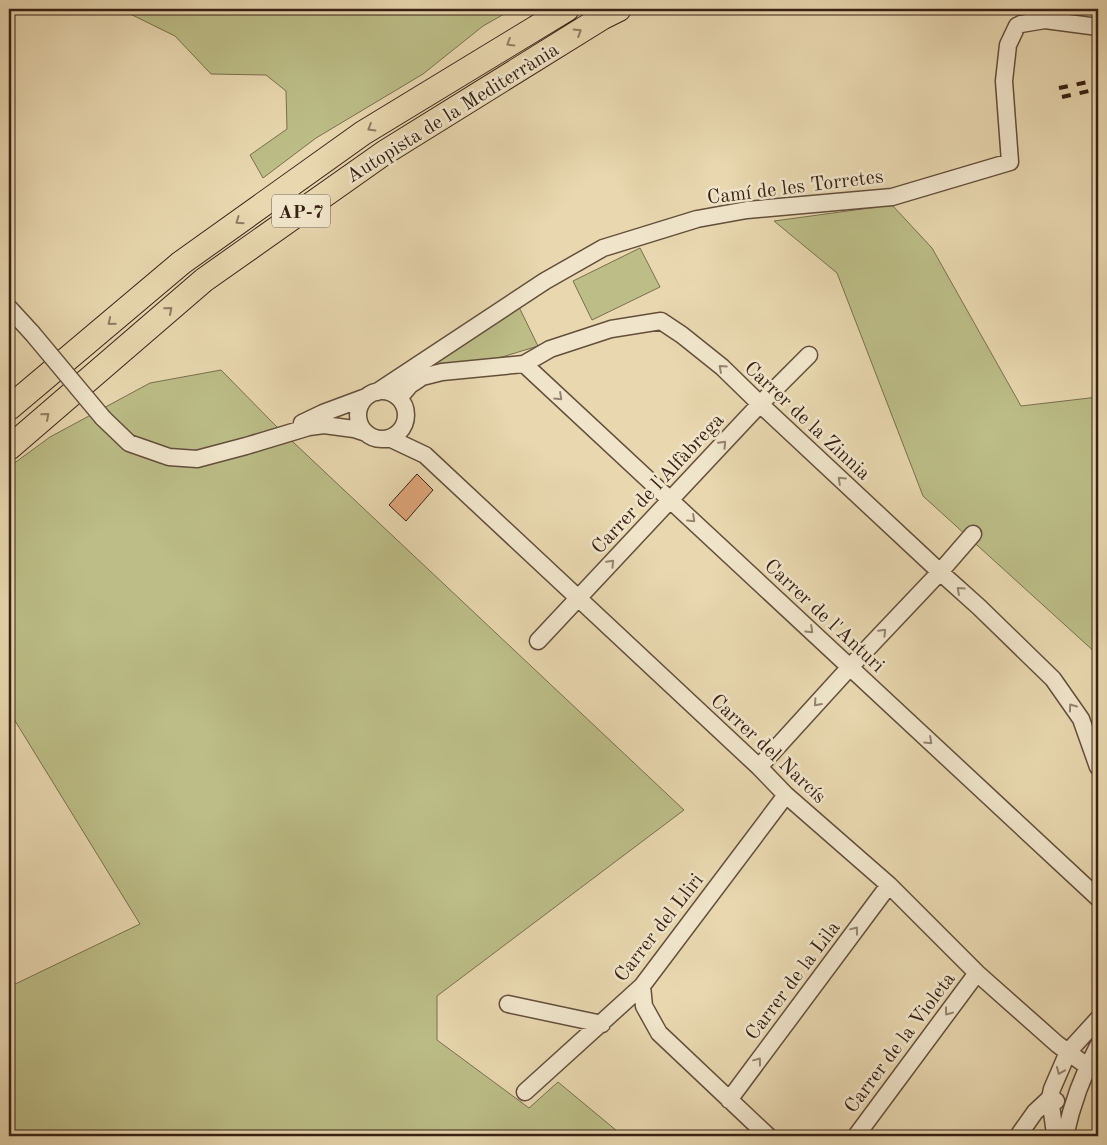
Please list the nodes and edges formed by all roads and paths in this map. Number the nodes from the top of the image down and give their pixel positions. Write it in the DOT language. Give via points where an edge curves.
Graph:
graph roads {
  1 [pos="567,9"];
  2 [pos="619,9"];
  3 [pos="1098,27"];
  4 [pos="9,308"];
  5 [pos="809,356"];
  6 [pos="524,364"];
  7 [pos="372,394"];
  8 [pos="399,398"];
  9 [pos="760,404"];
  10 [pos="9,408"];
  11 [pos="405,421"];
  12 [pos="366,432"];
  13 [pos="388,438"];
  14 [pos="268,439"];
  15 [pos="9,448"];
  16 [pos="426,455"];
  17 [pos="671,500"];
  18 [pos="973,534"];
  19 [pos="940,572"];
  20 [pos="578,598"];
  21 [pos="538,641"];
  22 [pos="850,667"];
  23 [pos="759,767"];
  24 [pos="1098,767"];
  25 [pos="786,795"];
  26 [pos="889,885"];
  27 [pos="1098,897"];
  28 [pos="977,973"];
  29 [pos="642,986"];
  30 [pos="508,1004"];
  31 [pos="1098,1019"];
  32 [pos="602,1024"];
  33 [pos="1098,1046"];
  34 [pos="1068,1052"];
  35 [pos="1087,1066"];
  36 [pos="525,1092"];
  37 [pos="1050,1098"];
  38 [pos="729,1100"];
  39 [pos="1072,1106"];
  40 [pos="768,1136"];
  41 [pos="856,1136"];
  42 [pos="1018,1136"];
  43 [pos="1056,1136"];
  44 [pos="1065,1136"];
  1 -- 10 [label="highway, Autopista de la Mediterrània / AP-7, one-way" via="363,133 188,257"];
  15 -- 2 [label="highway, Autopista de la Mediterrània / AP-7, one-way" via="212,274 384,153"];
  3 -- 7 [label="street, Camí de les Torretes" via="1045,20 1017,26 1008,45 1004,81 1010,162 892,197 747,210 696,219 603,248"];
  4 -- 14 [label="street, Camí de les Torretes, bridge" via="128,443 169,457 197,458"];
  5 -- 9 [label="street, Carrer de l'Alfàbrega"];
  6 -- 8 [label="street, Carrer de la Zinnia" via="422,377"];
  9 -- 6 [label="street, Carrer de la Zinnia, one-way" via="722,367 661,321 611,329 550,349"];
  6 -- 17 [label="street, Carrer de l'Anturi, one-way"];
  7 -- 8 [label="street" via="388,392"];
  7 -- 12 [label="street" via="361,403 358,411 361,426"];
  7 -- 14 [label="street, Camí de les Torretes"];
  8 -- 11 [label="street" via="405,409"];
  17 -- 9 [label="street, Carrer de l'Alfàbrega, one-way"];
  19 -- 9 [label="street, Carrer de la Zinnia, one-way"];
  11 -- 13 [label="street" via="402,429"];
  11 -- 16 [label="street, Carrer del Narcís"];
  12 -- 13 [label="street" via="376,438"];
  12 -- 14 [label="street, Camí de les Torretes" via="324,425"];
  13 -- 16 [label="street, Carrer del Narcís"];
  16 -- 20 [label="street, Carrer del Narcís"];
  20 -- 17 [label="street, Carrer de l'Alfàbrega, one-way"];
  17 -- 22 [label="street, Carrer de l'Anturi, one-way"];
  18 -- 19 [label="street"];
  22 -- 19 [label="street, one-way"];
  24 -- 19 [label="street, Carrer de la Zinnia, one-way" via="1081,719 1053,679"];
  20 -- 21 [label="street, Carrer de l'Alfàbrega"];
  20 -- 23 [label="street, Carrer del Narcís"];
  22 -- 23 [label="street, one-way"];
  22 -- 27 [label="street, Carrer de l'Anturi, one-way"];
  23 -- 25 [label="street, Carrer del Narcís"];
  25 -- 26 [label="street, Carrer del Narcís"];
  25 -- 29 [label="street, Carrer del Lliri"];
  26 -- 28 [label="street, Carrer del Narcís"];
  38 -- 26 [label="street, Carrer de la Lila, one-way"];
  28 -- 34 [label="street, Carrer del Narcís"];
  28 -- 41 [label="street, Carrer de la Violeta, one-way"];
  29 -- 32 [label="street, Carrer del Lliri"];
  29 -- 38 [label="street" via="644,1006 659,1033"];
  30 -- 32 [label="street"];
  31 -- 34 [label="street"];
  32 -- 36 [label="street, Carrer del Lliri"];
  33 -- 35 [label="street"];
  34 -- 35 [label="street, Carrer del Narcís"];
  34 -- 37 [label="street, one-way"];
  35 -- 39 [label="street"];
  37 -- 39 [label="street"];
  37 -- 42 [label="street"];
  37 -- 43 [label="street"];
  38 -- 40 [label="street"];
  39 -- 44 [label="street"];
}
